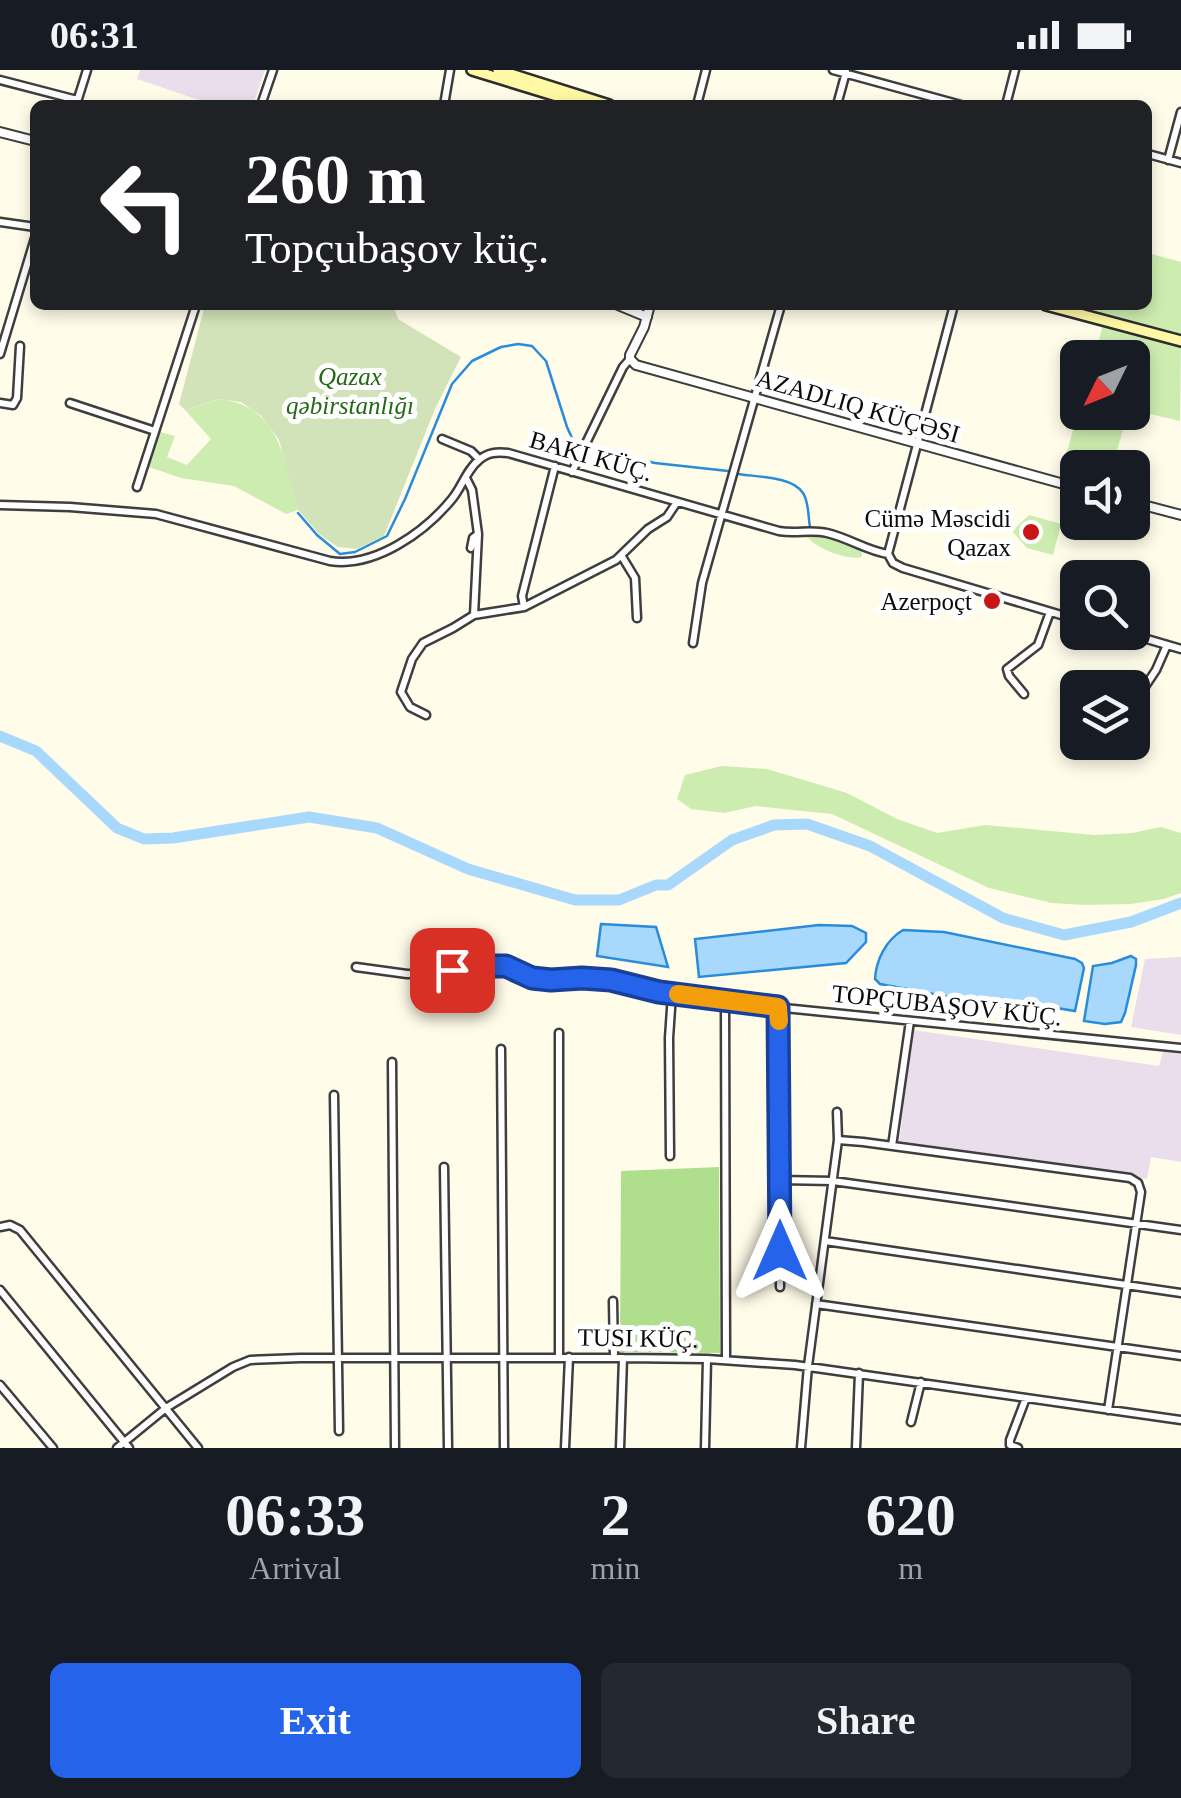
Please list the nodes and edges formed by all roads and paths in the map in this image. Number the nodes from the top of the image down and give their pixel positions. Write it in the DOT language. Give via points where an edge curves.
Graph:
graph roads {
  1 [pos="87,70"];
  2 [pos="273,70"];
  3 [pos="450,70"];
  4 [pos="472,70"];
  5 [pos="498,70"];
  6 [pos="706,70"];
  7 [pos="833,70"];
  8 [pos="1015,70"];
  9 [pos="846,72"];
  10 [pos="0,80"];
  11 [pos="66,100"];
  12 [pos="77,100"];
  13 [pos="263,100"];
  14 [pos="445,100"];
  15 [pos="570,100"];
  16 [pos="593,100"];
  17 [pos="697,100"];
  18 [pos="838,100"];
  19 [pos="943,100"];
  20 [pos="1007,100"];
  21 [pos="1181,112"];
  22 [pos="0,132"];
  23 [pos="30,139"];
  24 [pos="1152,155"];
  25 [pos="1168,160"];
  26 [pos="1181,163"];
  27 [pos="0,222"];
  28 [pos="30,226"];
  29 [pos="30,255"];
  30 [pos="194,310"];
  31 [pos="630,310"];
  32 [pos="649,310"];
  33 [pos="780,310"];
  34 [pos="953,310"];
  35 [pos="1065,310"];
  36 [pos="647,317"];
  37 [pos="1181,341"];
  38 [pos="20,346"];
  39 [pos="0,354"];
  40 [pos="630,358"];
  41 [pos="755,397"];
  42 [pos="0,403"];
  43 [pos="70,403"];
  44 [pos="156,431"];
  45 [pos="442,440"];
  46 [pos="917,443"];
  47 [pos="480,459"];
  48 [pos="555,466"];
  49 [pos="572,472"];
  50 [pos="466,478"];
  51 [pos="1060,483"];
  52 [pos="137,486"];
  53 [pos="677,502"];
  54 [pos="0,505"];
  55 [pos="1150,506"];
  56 [pos="720,514"];
  57 [pos="1181,514"];
  58 [pos="478,534"];
  59 [pos="471,548"];
  60 [pos="888,554"];
  61 [pos="621,555"];
  62 [pos="524,608"];
  63 [pos="1050,612"];
  64 [pos="474,615"];
  65 [pos="1060,615"];
  66 [pos="637,618"];
  67 [pos="1150,640"];
  68 [pos="692,643"];
  69 [pos="1167,645"];
  70 [pos="1034,649"];
  71 [pos="1181,649"];
  72 [pos="1040,662"];
  73 [pos="1150,679"];
  74 [pos="1024,694"];
  75 [pos="426,715"];
  76 [pos="356,967"];
  77 [pos="672,994"];
  78 [pos="725,1002"];
  79 [pos="778,1007"];
  80 [pos="910,1021"];
  81 [pos="559,1032"];
  82 [pos="1181,1048"];
  83 [pos="502,1049"];
  84 [pos="392,1062"];
  85 [pos="334,1095"];
  86 [pos="836,1112"];
  87 [pos="838,1140"];
  88 [pos="892,1146"];
  89 [pos="670,1156"];
  90 [pos="444,1167"];
  91 [pos="780,1180"];
  92 [pos="833,1181"];
  93 [pos="1136,1223"];
  94 [pos="0,1227"];
  95 [pos="1181,1230"];
  96 [pos="825,1241"];
  97 [pos="1127,1285"];
  98 [pos="780,1287"];
  99 [pos="0,1290"];
  100 [pos="1181,1292"];
  101 [pos="613,1301"];
  102 [pos="816,1304"];
  103 [pos="1118,1346"];
  104 [pos="1181,1356"];
  105 [pos="447,1357"];
  106 [pos="503,1357"];
  107 [pos="337,1358"];
  108 [pos="394,1358"];
  109 [pos="564,1358"];
  110 [pos="618,1358"];
  111 [pos="707,1359"];
  112 [pos="726,1360"];
  113 [pos="808,1366"];
  114 [pos="860,1373"];
  115 [pos="921,1382"];
  116 [pos="0,1385"];
  117 [pos="1026,1398"];
  118 [pos="166,1408"];
  119 [pos="1108,1410"];
  120 [pos="1181,1420"];
  121 [pos="912,1422"];
  122 [pos="340,1431"];
  123 [pos="127,1445"];
  124 [pos="53,1448"];
  125 [pos="117,1448"];
  126 [pos="198,1448"];
  127 [pos="394,1448"];
  128 [pos="448,1448"];
  129 [pos="504,1448"];
  130 [pos="566,1448"];
  131 [pos="620,1448"];
  132 [pos="705,1448"];
  133 [pos="801,1448"];
  134 [pos="856,1448"];
  135 [pos="1018,1448"];
  1 -- 12 [label="street"];
  2 -- 13 [label="street"];
  3 -- 14 [label="street"];
  4 -- 15 [label="main road"];
  5 -- 16 [label="main road"];
  6 -- 17 [label="street"];
  7 -- 9 [label="street"];
  8 -- 20 [label="street"];
  9 -- 18 [label="street"];
  9 -- 19 [label="street"];
  10 -- 11 [label="street"];
  21 -- 25 [label="street"];
  22 -- 23 [label="street"];
  24 -- 25 [label="street"];
  25 -- 26 [label="street"];
  27 -- 28 [label="street"];
  29 -- 39 [label="street"];
  30 -- 44 [label="street"];
  31 -- 36 [label="street"];
  32 -- 36 [label="street"];
  33 -- 41 [label="street"];
  34 -- 46 [label="street"];
  35 -- 37 [label="main road"];
  36 -- 40 [label="street"];
  38 -- 42 [label="street" via="17,398 13,405"];
  40 -- 41 [label="street"];
  40 -- 49 [label="street"];
  41 -- 46 [label="street"];
  41 -- 56 [label="street"];
  43 -- 44 [label="street"];
  44 -- 52 [label="street"];
  45 -- 47 [label="street"];
  46 -- 51 [label="street"];
  46 -- 60 [label="street"];
  47 -- 48 [label="street" via="508,453"];
  47 -- 50 [label="street"];
  48 -- 49 [label="street"];
  48 -- 62 [label="street"];
  49 -- 53 [label="street"];
  50 -- 54 [label="street" via="410,538 350,562 156,514"];
  50 -- 58 [label="street"];
  53 -- 56 [label="street"];
  53 -- 61 [label="street"];
  55 -- 57 [label="street"];
  56 -- 60 [label="street" via="779,531 828,533"];
  56 -- 68 [label="street"];
  58 -- 59 [label="street"];
  58 -- 64 [label="street"];
  60 -- 63 [label="street" via="903,568"];
  61 -- 62 [label="street"];
  61 -- 66 [label="street" via="634,578"];
  62 -- 64 [label="street"];
  63 -- 65 [label="street"];
  63 -- 70 [label="street"];
  64 -- 75 [label="street" via="422,643 412,659 401,692"];
  67 -- 69 [label="street"];
  69 -- 71 [label="street"];
  69 -- 73 [label="street"];
  70 -- 72 [label="street"];
  70 -- 74 [label="street" via="1007,669"];
  76 -- 77 [label="street, TOPÇUBAŞOV KÜÇ." via="428,974 506,966 532,978 594,978"];
  77 -- 78 [label="street, TOPÇUBAŞOV KÜÇ."];
  77 -- 89 [label="street"];
  78 -- 79 [label="street, TOPÇUBAŞOV KÜÇ."];
  78 -- 112 [label="street"];
  79 -- 80 [label="street, TOPÇUBAŞOV KÜÇ."];
  79 -- 91 [label="street"];
  80 -- 82 [label="street, TOPÇUBAŞOV KÜÇ."];
  80 -- 88 [label="street"];
  81 -- 109 [label="street"];
  83 -- 106 [label="street"];
  84 -- 108 [label="street"];
  85 -- 107 [label="street"];
  86 -- 87 [label="street"];
  87 -- 88 [label="street"];
  87 -- 92 [label="street"];
  88 -- 93 [label="street" via="1135,1180 1141,1186"];
  90 -- 105 [label="street"];
  91 -- 92 [label="street"];
  91 -- 98 [label="street"];
  92 -- 93 [label="street"];
  92 -- 96 [label="street"];
  93 -- 95 [label="street"];
  93 -- 97 [label="street"];
  94 -- 118 [label="street" via="16,1226"];
  96 -- 97 [label="street"];
  96 -- 102 [label="street"];
  97 -- 100 [label="street"];
  97 -- 103 [label="street"];
  99 -- 123 [label="street"];
  101 -- 110 [label="street"];
  102 -- 103 [label="street"];
  102 -- 113 [label="street"];
  103 -- 104 [label="street"];
  103 -- 119 [label="street"];
  105 -- 106 [label="street, TUSI KÜÇ."];
  105 -- 108 [label="street, TUSI KÜÇ."];
  105 -- 128 [label="street"];
  106 -- 109 [label="street, TUSI KÜÇ."];
  106 -- 129 [label="street"];
  107 -- 108 [label="street, TUSI KÜÇ."];
  107 -- 118 [label="street, TUSI KÜÇ." via="245,1362"];
  107 -- 122 [label="street"];
  108 -- 127 [label="street"];
  109 -- 110 [label="street, TUSI KÜÇ."];
  109 -- 130 [label="street"];
  110 -- 111 [label="street, TUSI KÜÇ."];
  110 -- 131 [label="street"];
  111 -- 112 [label="street, TUSI KÜÇ."];
  111 -- 132 [label="street"];
  112 -- 113 [label="street, TUSI KÜÇ."];
  113 -- 114 [label="street, TUSI KÜÇ."];
  113 -- 133 [label="street"];
  114 -- 115 [label="street, TUSI KÜÇ."];
  114 -- 134 [label="street"];
  115 -- 117 [label="street, TUSI KÜÇ."];
  115 -- 121 [label="street"];
  116 -- 124 [label="street"];
  117 -- 119 [label="street, TUSI KÜÇ."];
  117 -- 135 [label="street" via="1010,1440"];
  118 -- 123 [label="street, TUSI KÜÇ."];
  118 -- 126 [label="street"];
  119 -- 120 [label="street, TUSI KÜÇ."];
  123 -- 125 [label="street, TUSI KÜÇ."];
}
